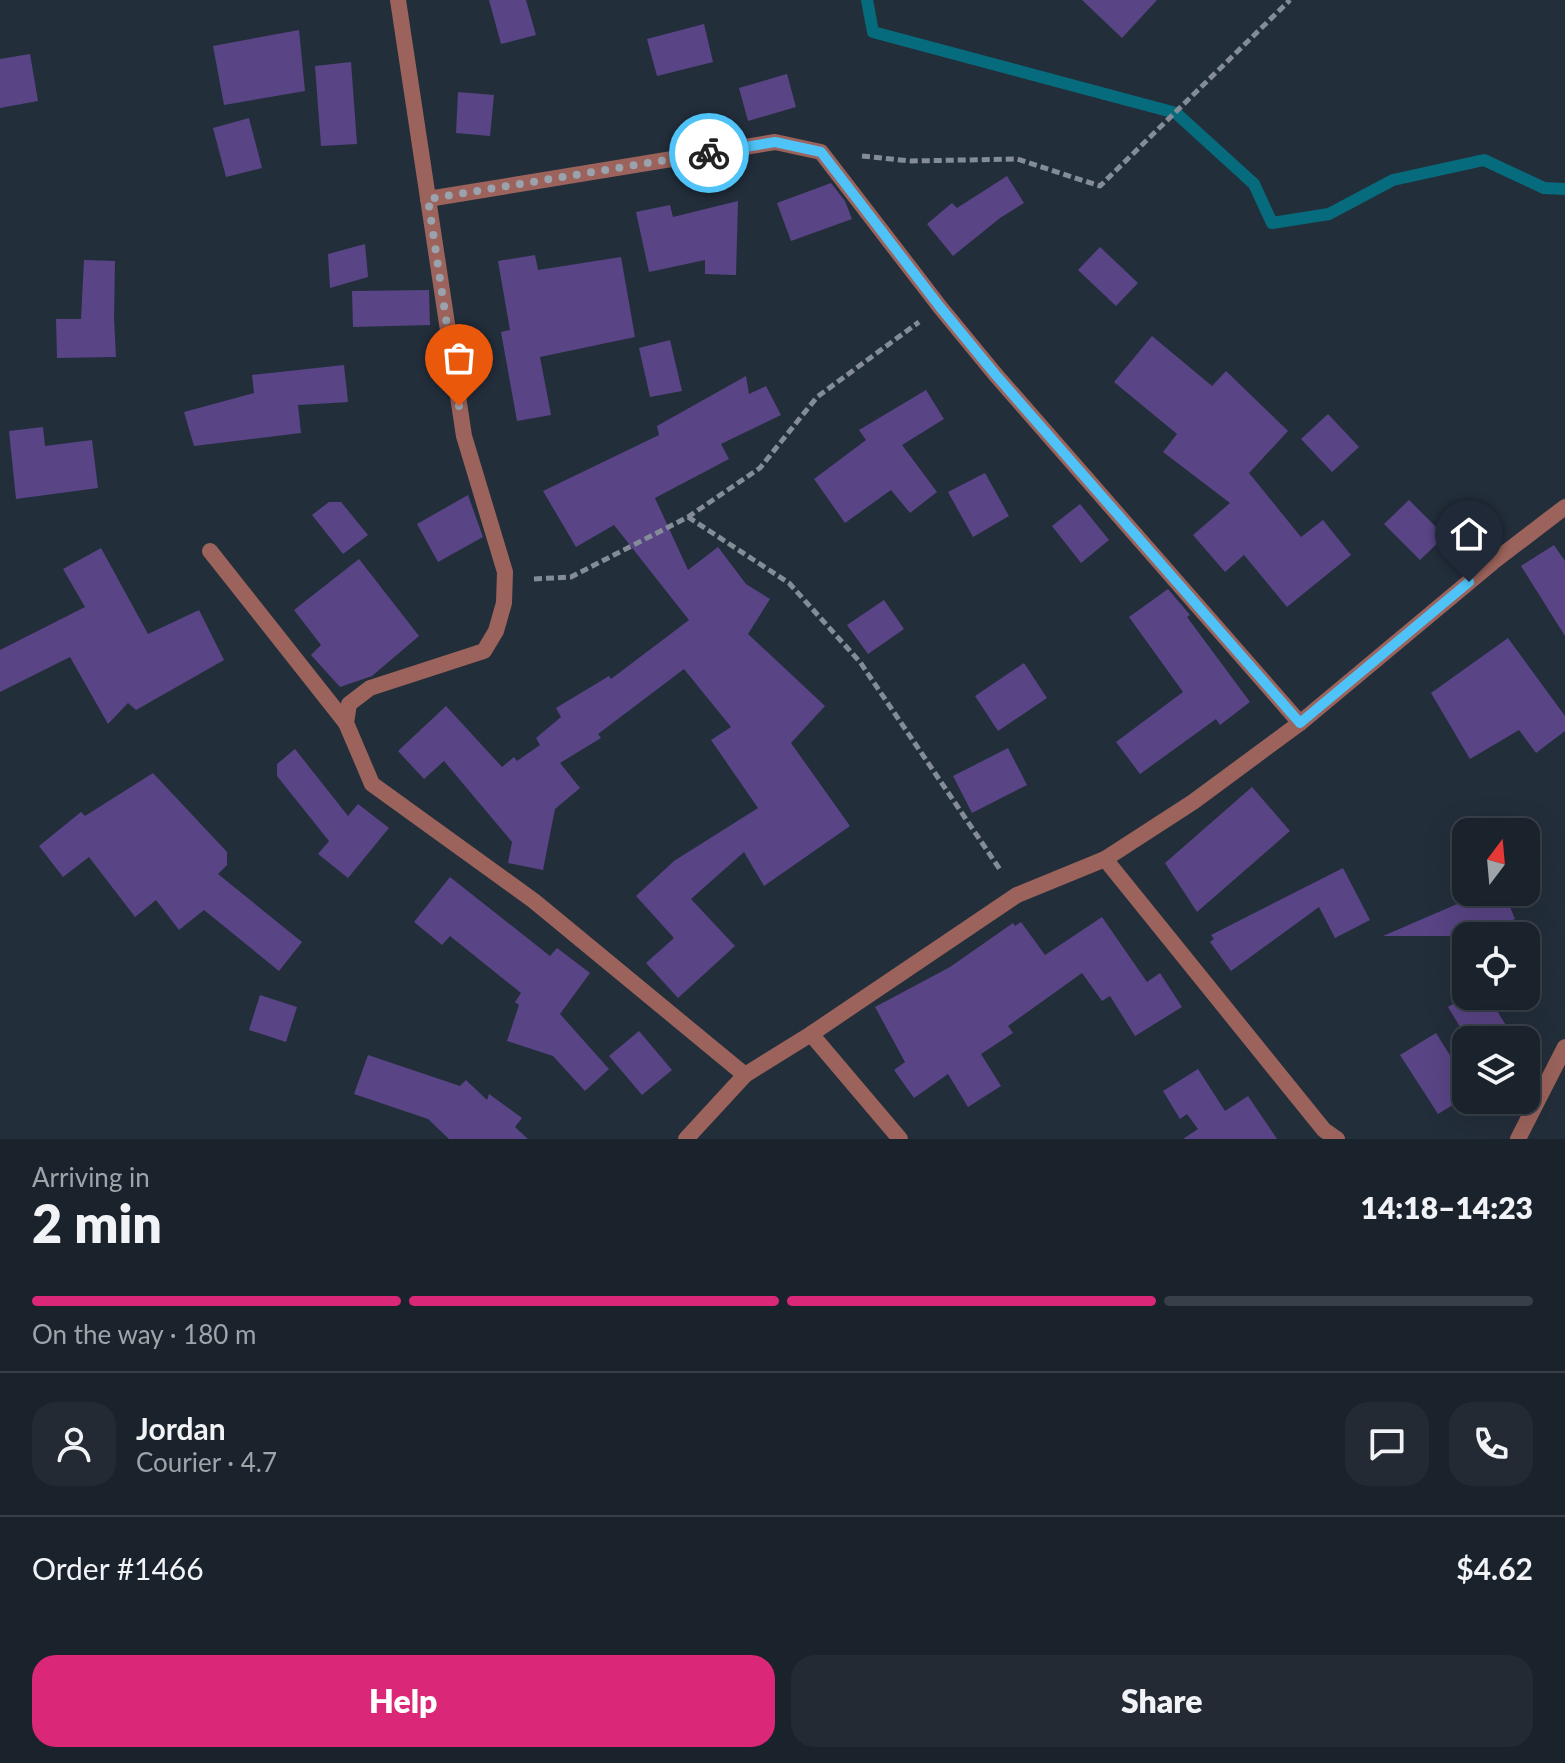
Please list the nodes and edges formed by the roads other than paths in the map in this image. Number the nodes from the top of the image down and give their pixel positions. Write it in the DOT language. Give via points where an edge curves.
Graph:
graph roads {
  1 [pos="398,0"];
  2 [pos="428,199"];
  3 [pos="1565,507"];
  4 [pos="210,551"];
  5 [pos="346,723"];
  6 [pos="1300,723"];
  7 [pos="1105,859"];
  8 [pos="811,1034"];
  9 [pos="1565,1047"];
  10 [pos="745,1075"];
  11 [pos="686,1139"];
  12 [pos="900,1139"];
  13 [pos="1337,1139"];
  14 [pos="1518,1139"];
  1 -- 2 [label="street"];
  2 -- 5 [label="street" via="464,436 505,572 504,603 484,651 370,688 349,704"];
  2 -- 6 [label="street" via="775,142 821,152 940,307"];
  3 -- 6 [label="street"];
  4 -- 5 [label="street"];
  5 -- 10 [label="street" via="372,784 534,901"];
  6 -- 7 [label="street"];
  7 -- 8 [label="street" via="1017,895"];
  7 -- 13 [label="street" via="1324,1130"];
  8 -- 10 [label="street"];
  8 -- 12 [label="street"];
  9 -- 14 [label="street"];
  10 -- 11 [label="street"];
}
